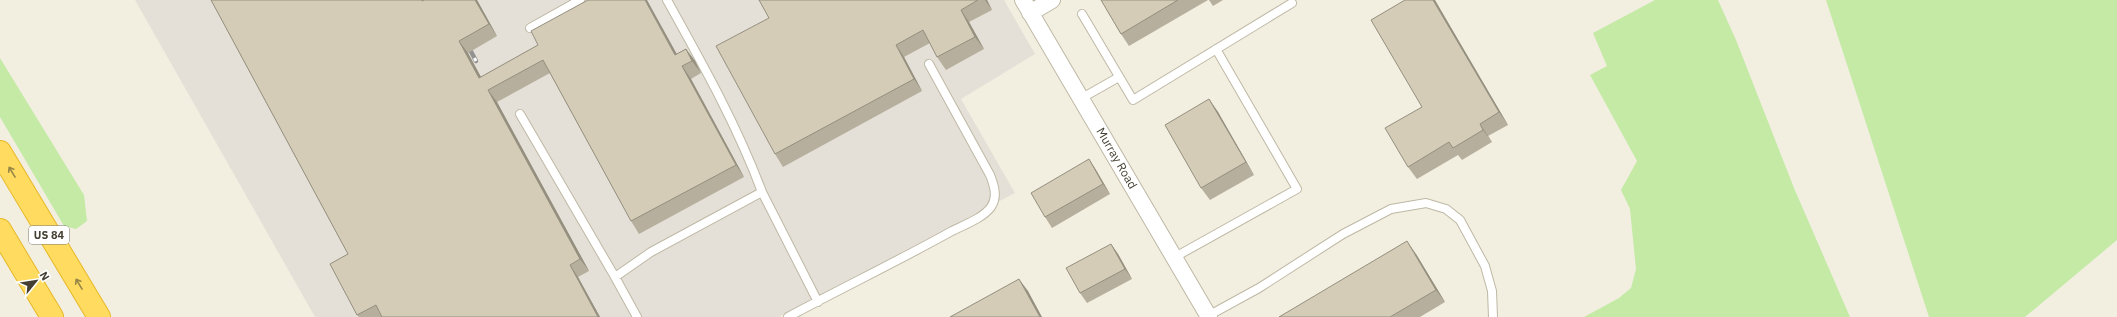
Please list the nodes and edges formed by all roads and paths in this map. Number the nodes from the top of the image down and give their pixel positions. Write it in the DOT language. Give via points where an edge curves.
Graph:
graph roads {
  1 [pos="580,0"];
  2 [pos="667,0"];
  3 [pos="1052,0"];
  4 [pos="1292,3"];
  5 [pos="1026,6"];
  6 [pos="1082,14"];
  7 [pos="530,28"];
  8 [pos="1216,49"];
  9 [pos="928,64"];
  10 [pos="1119,77"];
  11 [pos="1082,98"];
  12 [pos="520,114"];
  13 [pos="0,152"];
  14 [pos="762,192"];
  15 [pos="0,230"];
  16 [pos="1175,257"];
  17 [pos="615,277"];
  18 [pos="818,302"];
  19 [pos="52,317"];
  20 [pos="99,317"];
  21 [pos="637,317"];
  22 [pos="788,317"];
  23 [pos="1207,317"];
  24 [pos="1493,317"];
  1 -- 7 [label="lane"];
  2 -- 14 [label="lane" via="715,87 749,156"];
  3 -- 5 [label="street"];
  4 -- 8 [label="lane"];
  5 -- 11 [label="street, Murray Road"];
  6 -- 10 [label="lane"];
  8 -- 10 [label="lane" via="1132,100"];
  8 -- 16 [label="lane" via="1296,189"];
  9 -- 18 [label="lane" via="990,175 995,188 995,198 991,207 984,214"];
  10 -- 11 [label="lane"];
  11 -- 16 [label="street, Murray Road"];
  12 -- 17 [label="lane"];
  20 -- 13 [label="highway, US 84, one-way"];
  14 -- 17 [label="lane" via="651,252"];
  14 -- 18 [label="lane"];
  15 -- 19 [label="highway, US 84"];
  16 -- 23 [label="street, Murray Road"];
  17 -- 21 [label="lane"];
  18 -- 22 [label="lane"];
  23 -- 24 [label="lane" via="1259,288 1343,234 1391,209 1426,203 1446,209 1460,220 1486,266 1492,291"];
}
